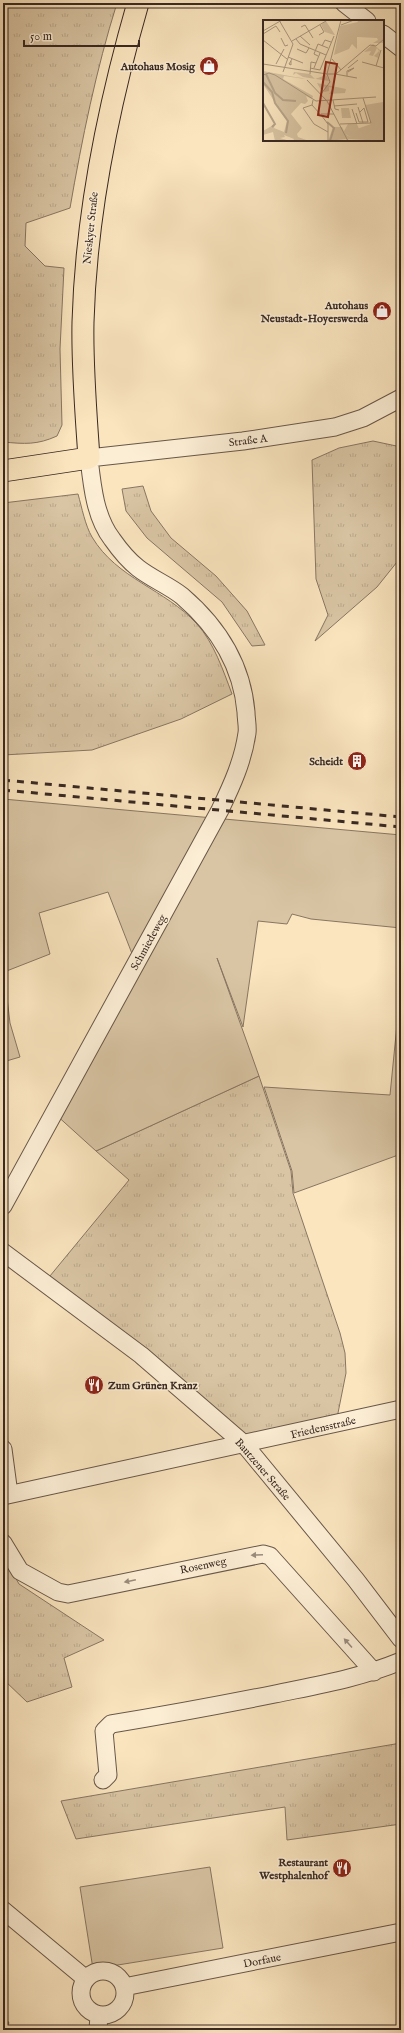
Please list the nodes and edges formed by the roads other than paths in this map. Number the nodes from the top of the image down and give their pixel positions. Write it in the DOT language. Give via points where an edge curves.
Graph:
graph roads {
  1 [pos="138,3"];
  2 [pos="344,3"];
  3 [pos="366,20"];
  4 [pos="384,35"];
  5 [pos="401,48"];
  6 [pos="401,398"];
  7 [pos="89,458"];
  8 [pos="3,471"];
  9 [pos="3,1206"];
  10 [pos="3,1252"];
  11 [pos="401,1409"];
  12 [pos="244,1444"];
  13 [pos="3,1449"];
  14 [pos="6,1495"];
  15 [pos="3,1543"];
  16 [pos="401,1639"];
  17 [pos="401,1662"];
  18 [pos="374,1672"];
  19 [pos="103,1780"];
  20 [pos="3,1910"];
  21 [pos="401,1932"];
  22 [pos="86,1979"];
  23 [pos="124,1987"];
  24 [pos="98,2022"];
  1 -- 7 [label="main road, Nieskyer Straße" via="102,143 92,203 83,322"];
  2 -- 3 [label="street"];
  4 -- 5 [label="street"];
  6 -- 7 [label="street, Straße A" via="363,418 335,427 277,437"];
  7 -- 8 [label="main road"];
  7 -- 9 [label="street, Schmiedeweg" via="100,516 111,539 138,568 168,586 194,608 221,641 236,666 244,692 248,732 241,762 229,791 196,856"];
  10 -- 12 [label="street, Bautzener Straße" via="141,1355"];
  11 -- 12 [label="street, Friedensstraße"];
  12 -- 14 [label="street"];
  12 -- 16 [label="street, Bautzener Straße"];
  13 -- 14 [label="street"];
  18 -- 15 [label="street, Rosenweg, one-way" via="270,1556 254,1554 68,1594 58,1592 20,1571"];
  17 -- 18 [label="street"];
  18 -- 19 [label="street" via="189,1711 111,1724 104,1731 108,1775"];
  20 -- 22 [label="street"];
  21 -- 23 [label="street, Dorfaue"];
  22 -- 23 [label="street" via="98,1972 105,1972 120,1979"];
  22 -- 24 [label="street" via="81,1994 82,2001"];
  23 -- 24 [label="street" via="125,1995 120,2008"];
}
